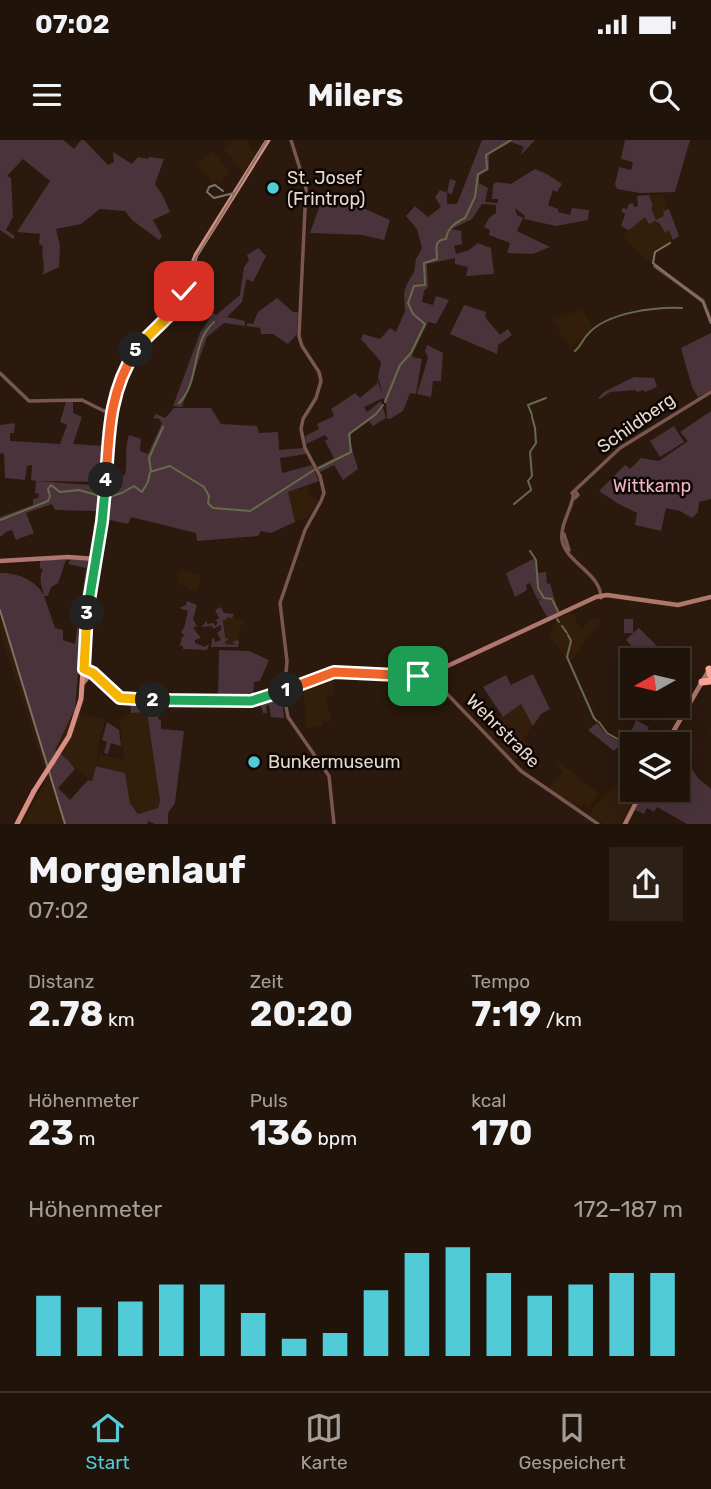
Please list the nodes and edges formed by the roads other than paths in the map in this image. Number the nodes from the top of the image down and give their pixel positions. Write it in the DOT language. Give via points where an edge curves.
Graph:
graph roads {
  1 [pos="267,140"];
  2 [pos="291,140"];
  3 [pos="655,267"];
  4 [pos="711,322"];
  5 [pos="0,373"];
  6 [pos="711,392"];
  7 [pos="105,410"];
  8 [pos="564,525"];
  9 [pos="96,559"];
  10 [pos="576,559"];
  11 [pos="0,561"];
  12 [pos="711,596"];
  13 [pos="601,597"];
  14 [pos="84,669"];
  15 [pos="94,675"];
  16 [pos="429,675"];
  17 [pos="708,676"];
  18 [pos="83,683"];
  19 [pos="284,691"];
  20 [pos="672,732"];
  21 [pos="636,802"];
  22 [pos="19,822"];
  23 [pos="334,824"];
  24 [pos="598,824"];
  25 [pos="625,824"];
  1 -- 7 [label="main road" via="196,255 178,305 131,359"];
  2 -- 19 [label="street" via="306,188 299,336 321,381 301,425 305,448 323,485 322,500 280,603 287,660"];
  3 -- 4 [label="street" via="703,301"];
  5 -- 7 [label="street" via="29,401 82,400"];
  6 -- 8 [label="street, Schildberg" via="620,449 582,484"];
  7 -- 9 [label="main road" via="109,422"];
  8 -- 10 [label="street, Schildberg" via="567,546"];
  8 -- 10 [label="street, Schildberg" via="565,547"];
  9 -- 11 [label="main road"];
  9 -- 14 [label="main road"];
  10 -- 13 [label="street"];
  12 -- 13 [label="main road" via="686,604"];
  13 -- 16 [label="main road"];
  14 -- 15 [label="main road"];
  14 -- 18 [label="main road"];
  15 -- 18 [label="main road"];
  15 -- 19 [label="main road" via="117,696 128,699 251,701"];
  16 -- 19 [label="main road" via="334,672"];
  16 -- 24 [label="street, Wehrstraße" via="520,770"];
  17 -- 20 [label="main road"];
  18 -- 22 [label="main road, bridge" via="72,730"];
  19 -- 23 [label="street" via="288,716 329,776"];
  21 -- 25 [label="main road"];
}
